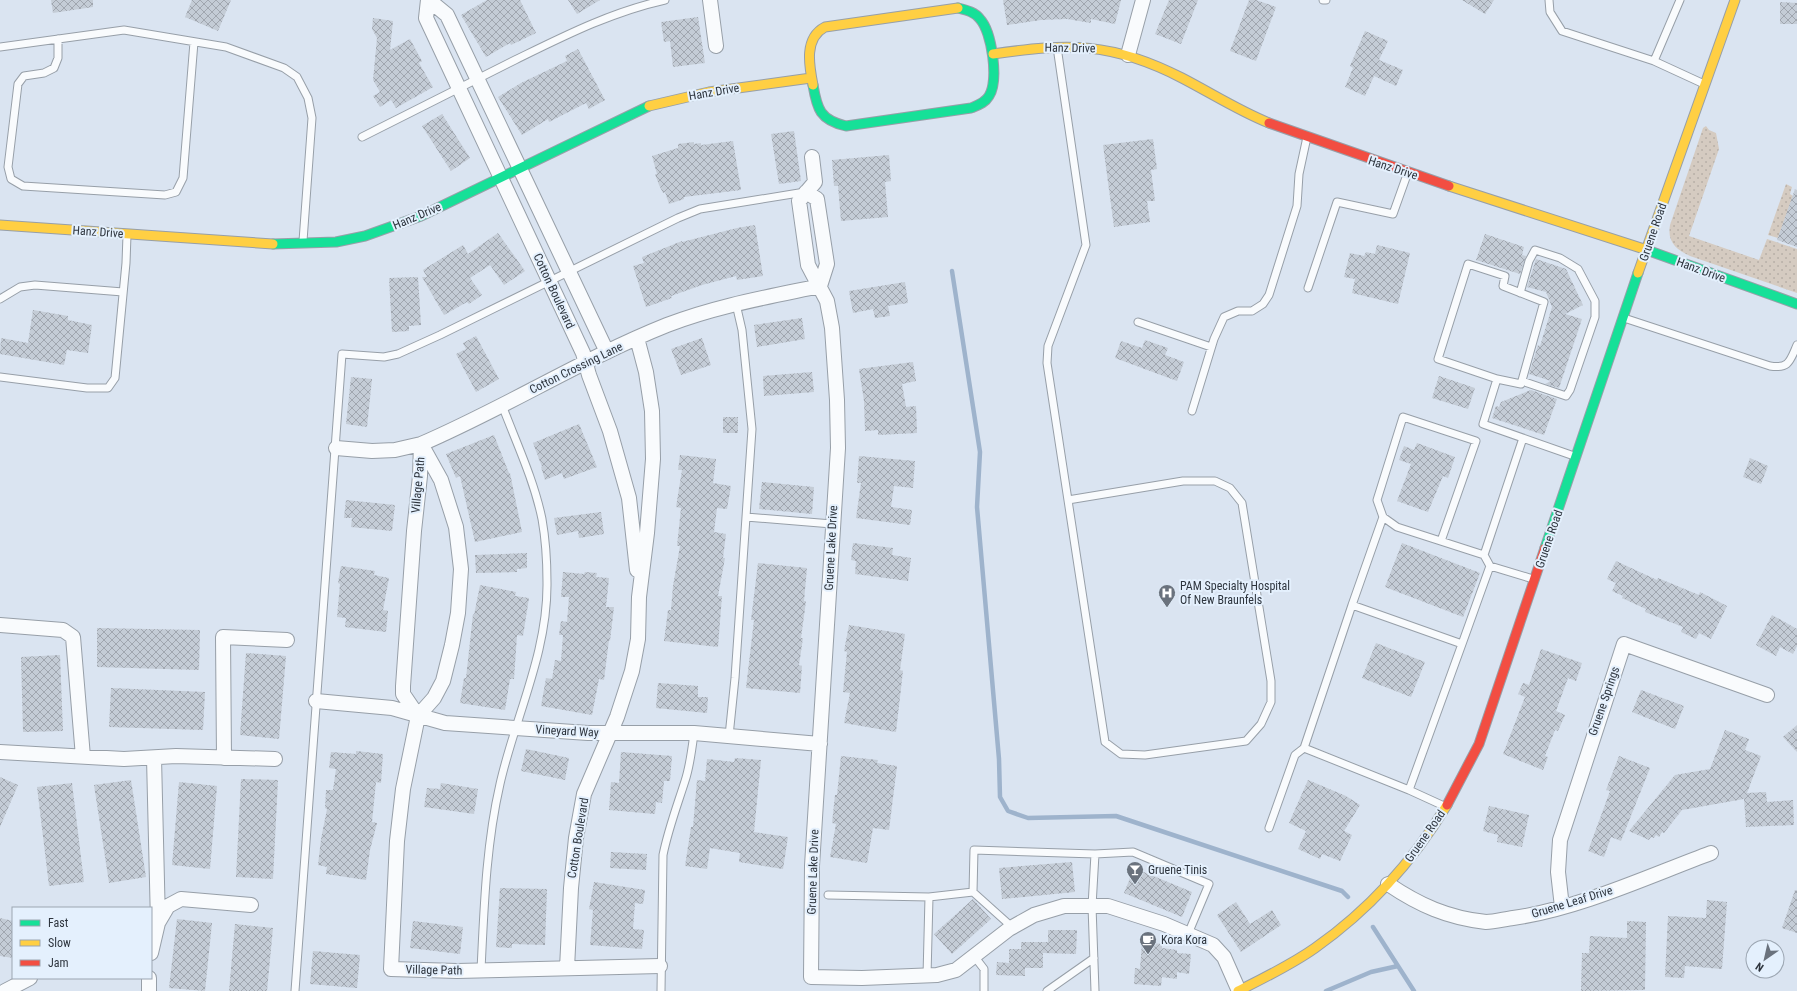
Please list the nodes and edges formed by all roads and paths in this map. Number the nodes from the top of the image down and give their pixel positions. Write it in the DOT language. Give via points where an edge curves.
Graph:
graph roads {
  1 [pos="428,0"];
  2 [pos="665,0"];
  3 [pos="710,0"];
  4 [pos="1143,0"];
  5 [pos="1548,0"];
  6 [pos="1680,0"];
  7 [pos="1736,0"];
  8 [pos="58,39"];
  9 [pos="194,42"];
  10 [pos="716,46"];
  11 [pos="0,47"];
  12 [pos="1057,47"];
  13 [pos="993,54"];
  14 [pos="1128,55"];
  15 [pos="1654,61"];
  16 [pos="811,78"];
  17 [pos="477,79"];
  18 [pos="1704,84"];
  19 [pos="459,88"];
  20 [pos="362,137"];
  21 [pos="1308,137"];
  22 [pos="812,157"];
  23 [pos="519,169"];
  24 [pos="1408,172"];
  25 [pos="500,178"];
  26 [pos="806,192"];
  27 [pos="0,224"];
  28 [pos="127,234"];
  29 [pos="303,243"];
  30 [pos="1646,250"];
  31 [pos="569,271"];
  32 [pos="550,280"];
  33 [pos="820,286"];
  34 [pos="1308,288"];
  35 [pos="123,292"];
  36 [pos="1520,293"];
  37 [pos="0,299"];
  38 [pos="736,304"];
  39 [pos="1797,304"];
  40 [pos="1623,317"];
  41 [pos="1138,322"];
  42 [pos="637,338"];
  43 [pos="1797,345"];
  44 [pos="1211,347"];
  45 [pos="607,352"];
  46 [pos="586,363"];
  47 [pos="0,377"];
  48 [pos="1497,379"];
  49 [pos="1522,381"];
  50 [pos="502,405"];
  51 [pos="1192,411"];
  52 [pos="1523,438"];
  53 [pos="421,444"];
  54 [pos="336,448"];
  55 [pos="1576,457"];
  56 [pos="1068,500"];
  57 [pos="746,517"];
  58 [pos="1383,517"];
  59 [pos="832,524"];
  60 [pos="1442,541"];
  61 [pos="1484,555"];
  62 [pos="1490,566"];
  63 [pos="1535,580"];
  64 [pos="639,597"];
  65 [pos="1352,605"];
  66 [pos="0,625"];
  67 [pos="287,640"];
  68 [pos="1462,644"];
  69 [pos="1767,695"];
  70 [pos="316,701"];
  71 [pos="418,716"];
  72 [pos="515,728"];
  73 [pos="610,733"];
  74 [pos="694,733"];
  75 [pos="729,736"];
  76 [pos="820,744"];
  77 [pos="1304,748"];
  78 [pos="0,752"];
  79 [pos="83,757"];
  80 [pos="154,758"];
  81 [pos="224,758"];
  82 [pos="275,759"];
  83 [pos="1409,790"];
  84 [pos="1446,807"];
  85 [pos="1270,828"];
  86 [pos="1711,853"];
  87 [pos="1094,854"];
  88 [pos="1388,884"];
  89 [pos="973,892"];
  90 [pos="828,895"];
  91 [pos="929,897"];
  92 [pos="251,905"];
  93 [pos="1092,906"];
  94 [pos="1562,907"];
  95 [pos="154,922"];
  96 [pos="1012,927"];
  97 [pos="1188,934"];
  98 [pos="152,943"];
  99 [pos="974,956"];
  100 [pos="1094,958"];
  101 [pos="660,966"];
  102 [pos="567,968"];
  103 [pos="480,970"];
  104 [pos="927,976"];
  105 [pos="28,979"];
  106 [pos="149,979"];
  107 [pos="5,991"];
  108 [pos="148,991"];
  109 [pos="295,991"];
  110 [pos="661,991"];
  111 [pos="984,991"];
  112 [pos="1047,991"];
  113 [pos="1095,991"];
  114 [pos="1239,991"];
  1 -- 17 [label="street, Cotton Boulevard" via="447,15"];
  1 -- 19 [label="street, Cotton Boulevard" via="426,18"];
  2 -- 17 [label="lane" via="641,5 605,18"];
  3 -- 10 [label="street"];
  4 -- 14 [label="street"];
  5 -- 15 [label="lane" via="1550,12 1562,31"];
  6 -- 15 [label="lane"];
  7 -- 18 [label="street, Gruene Road"];
  8 -- 9 [label="lane" via="124,30"];
  8 -- 9 [label="lane" via="58,58 54,68 44,73 24,76 18,84 8,167 10,179 23,186 165,195 176,192 183,178"];
  8 -- 11 [label="lane"];
  9 -- 29 [label="lane" via="226,47 284,68 297,77 308,98 312,118"];
  12 -- 13 [label="street, Hanz Drive"];
  12 -- 14 [label="street, Hanz Drive" via="1084,46"];
  12 -- 56 [label="lane" via="1086,245 1048,346 1047,363"];
  13 -- 16 [label="street" via="983,21 972,13 958,8 950,9 821,28 810,44"];
  13 -- 16 [label="street" via="991,93 982,104 971,108 846,126 831,123 820,111"];
  14 -- 21 [label="street, Hanz Drive" via="1180,75 1257,118"];
  15 -- 18 [label="lane"];
  16 -- 23 [label="street, Hanz Drive" via="671,99 649,106"];
  17 -- 19 [label="lane"];
  17 -- 23 [label="street, Cotton Boulevard"];
  18 -- 30 [label="street, Gruene Road"];
  19 -- 20 [label="lane"];
  19 -- 25 [label="street, Cotton Boulevard"];
  21 -- 24 [label="street, Hanz Drive"];
  21 -- 44 [label="lane" via="1299,174 1297,206 1269,295 1263,304 1252,311 1238,311 1224,317"];
  22 -- 26 [label="street" via="815,182"];
  23 -- 25 [label="street, Hanz Drive"];
  23 -- 31 [label="street, Cotton Boulevard"];
  24 -- 30 [label="street, Hanz Drive"];
  24 -- 34 [label="lane" via="1393,214 1337,202"];
  25 -- 29 [label="street, Hanz Drive" via="393,227 336,242"];
  25 -- 32 [label="street, Cotton Boulevard"];
  26 -- 31 [label="lane" via="700,209"];
  26 -- 33 [label="street" via="817,199 827,264"];
  27 -- 28 [label="street, Hanz Drive"];
  28 -- 29 [label="street, Hanz Drive" via="263,244"];
  28 -- 35 [label="lane"];
  30 -- 39 [label="street, Hanz Drive"];
  30 -- 40 [label="street, Gruene Road"];
  31 -- 32 [label="lane"];
  31 -- 45 [label="street, Cotton Boulevard"];
  32 -- 46 [label="street, Cotton Boulevard"];
  32 -- 54 [label="lane" via="398,354 384,357 342,354"];
  33 -- 38 [label="street, Cotton Crossing Lane"];
  33 -- 59 [label="street, Gruene Lake Drive" via="827,301 832,328 837,400 838,448"];
  35 -- 37 [label="lane" via="35,285 20,287"];
  35 -- 47 [label="lane" via="115,378 108,388 87,388"];
  36 -- 48 [label="lane" via="1503,286 1505,276 1468,264 1438,359"];
  36 -- 49 [label="lane" via="1544,302"];
  36 -- 49 [label="lane" via="1529,261 1535,250 1560,258 1578,269 1595,301 1595,317 1566,396"];
  38 -- 42 [label="street, Cotton Crossing Lane" via="699,313"];
  38 -- 57 [label="lane" via="742,330 752,429"];
  40 -- 43 [label="lane" via="1780,368 1790,360"];
  40 -- 55 [label="street, Gruene Road"];
  41 -- 44 [label="lane"];
  42 -- 45 [label="street, Cotton Crossing Lane"];
  42 -- 64 [label="street, Cotton Boulevard" via="652,411 653,459"];
  44 -- 51 [label="lane"];
  45 -- 46 [label="street, Cotton Crossing Lane"];
  46 -- 50 [label="street, Cotton Crossing Lane"];
  46 -- 64 [label="street, Cotton Boulevard" via="610,431 629,498"];
  48 -- 49 [label="lane" via="1521,384"];
  48 -- 52 [label="lane" via="1483,424"];
  50 -- 53 [label="street, Cotton Crossing Lane"];
  50 -- 72 [label="lane" via="533,487 542,520 547,582 538,656"];
  52 -- 55 [label="lane"];
  52 -- 61 [label="lane"];
  53 -- 54 [label="street, Cotton Crossing Lane" via="395,450"];
  53 -- 71 [label="street, Village Path" via="403,686 403,694"];
  53 -- 71 [label="street, Village Path" via="441,480 456,527 461,568 458,614 443,681 434,698"];
  54 -- 70 [label="lane"];
  55 -- 63 [label="street, Gruene Road"];
  56 -- 56 [label="lane" via="1105,742 1121,754 1145,755 1246,741 1261,724 1271,702 1271,681 1242,503 1230,488 1215,481 1184,481"];
  57 -- 59 [label="lane"];
  57 -- 75 [label="lane"];
  58 -- 60 [label="lane" via="1397,527"];
  58 -- 60 [label="lane" via="1377,500 1403,418 1476,442"];
  58 -- 65 [label="lane"];
  59 -- 76 [label="street, Gruene Lake Drive"];
  60 -- 61 [label="lane"];
  61 -- 62 [label="lane"];
  62 -- 63 [label="lane"];
  62 -- 68 [label="lane"];
  63 -- 84 [label="street, Gruene Road" via="1480,744"];
  64 -- 73 [label="street, Cotton Boulevard" via="638,639 632,671"];
  65 -- 68 [label="lane"];
  65 -- 77 [label="lane"];
  66 -- 79 [label="street" via="63,630 73,637"];
  67 -- 81 [label="street" via="223,637"];
  68 -- 83 [label="lane"];
  69 -- 94 [label="street, Gruene Springs" via="1624,644 1560,840 1558,872"];
  70 -- 71 [label="street, Vineyard Way" via="392,708"];
  70 -- 109 [label="lane"];
  71 -- 72 [label="street, Vineyard Way" via="446,723"];
  71 -- 103 [label="street, Village Path" via="403,788 397,841 391,969"];
  72 -- 73 [label="street, Vineyard Way"];
  72 -- 103 [label="lane" via="491,824"];
  73 -- 74 [label="street, Vineyard Way"];
  73 -- 102 [label="street, Cotton Boulevard" via="584,794 571,888"];
  74 -- 75 [label="street, Vineyard Way"];
  74 -- 101 [label="lane" via="691,760 666,835 663,855"];
  75 -- 76 [label="street, Vineyard Way"];
  76 -- 104 [label="street, Gruene Lake Drive" via="812,866 811,977"];
  77 -- 83 [label="lane"];
  77 -- 85 [label="lane" via="1295,755"];
  78 -- 79 [label="street"];
  79 -- 80 [label="street" via="124,760"];
  80 -- 81 [label="street"];
  80 -- 95 [label="street"];
  81 -- 82 [label="street"];
  83 -- 84 [label="lane"];
  84 -- 88 [label="street, Gruene Road" via="1408,862"];
  86 -- 94 [label="street, Gruene Leaf Drive"];
  87 -- 89 [label="lane" via="974,850"];
  87 -- 93 [label="lane"];
  87 -- 97 [label="lane" via="1133,852 1209,884"];
  88 -- 94 [label="street, Gruene Leaf Drive" via="1441,913 1487,922 1536,915"];
  88 -- 114 [label="street, Gruene Road" via="1342,927 1315,948"];
  89 -- 91 [label="lane"];
  89 -- 96 [label="lane"];
  90 -- 91 [label="lane"];
  91 -- 104 [label="lane"];
  92 -- 95 [label="street" via="182,899 168,906"];
  93 -- 96 [label="street, Gruene Lake Drive" via="1064,906 1034,915"];
  93 -- 97 [label="street, Gruene Lake Drive" via="1108,906"];
  93 -- 100 [label="lane"];
  95 -- 98 [label="street"];
  96 -- 99 [label="street, Gruene Lake Drive"];
  97 -- 114 [label="street, Gruene Lake Drive" via="1213,945 1224,957"];
  99 -- 104 [label="street, Gruene Lake Drive" via="956,970 937,976"];
  99 -- 111 [label="lane" via="984,969"];
  100 -- 112 [label="lane"];
  100 -- 113 [label="lane"];
  101 -- 102 [label="street, Village Path"];
  101 -- 110 [label="lane"];
  102 -- 103 [label="street, Village Path"];
  105 -- 107 [label="street"];
  106 -- 108 [label="street"];
}
